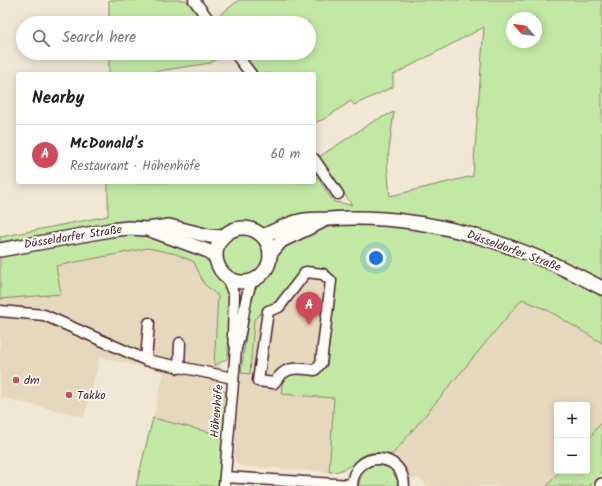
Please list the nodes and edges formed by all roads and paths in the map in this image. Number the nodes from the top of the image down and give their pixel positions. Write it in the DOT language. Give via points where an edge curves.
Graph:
graph roads {
  1 [pos="194,0"];
  2 [pos="206,16"];
  3 [pos="240,60"];
  4 [pos="249,72"];
  5 [pos="316,162"];
  6 [pos="338,194"];
  7 [pos="326,219"];
  8 [pos="147,229"];
  9 [pos="263,236"];
  10 [pos="222,237"];
  11 [pos="0,250"];
  12 [pos="270,254"];
  13 [pos="215,257"];
  14 [pos="227,278"];
  15 [pos="252,281"];
  16 [pos="602,288"];
  17 [pos="0,310"];
  18 [pos="149,323"];
  19 [pos="180,343"];
  20 [pos="236,348"];
  21 [pos="146,360"];
  22 [pos="179,368"];
  23 [pos="233,378"];
  24 [pos="258,381"];
  25 [pos="225,481"];
  26 [pos="352,485"];
  27 [pos="404,486"];
  1 -- 2 [label="street"];
  3 -- 4 [label="street"];
  5 -- 6 [label="street"];
  7 -- 9 [label="main road, Düsseldorfer Straße" via="296,222"];
  7 -- 12 [label="main road, Düsseldorfer Straße" via="281,241"];
  7 -- 16 [label="main road, Düsseldorfer Straße" via="376,219 461,232 511,247"];
  8 -- 10 [label="main road, Düsseldorfer Straße" via="169,226"];
  8 -- 11 [label="main road, Düsseldorfer Straße" via="110,230"];
  8 -- 13 [label="main road, Düsseldorfer Straße" via="208,251"];
  9 -- 10 [label="main road" via="256,230 238,228"];
  9 -- 12 [label="main road"];
  10 -- 13 [label="main road"];
  12 -- 15 [label="main road" via="266,270"];
  13 -- 14 [label="main road" via="217,265"];
  14 -- 15 [label="main road" via="235,282"];
  14 -- 20 [label="street, Höhenhöfe" via="234,295 233,336"];
  15 -- 20 [label="street, Höhenhöfe" via="246,296"];
  17 -- 21 [label="street" via="44,315"];
  18 -- 21 [label="street"];
  19 -- 22 [label="street"];
  20 -- 23 [label="street, Höhenhöfe"];
  21 -- 22 [label="street"];
  22 -- 23 [label="street"];
  23 -- 25 [label="street, Höhenhöfe"];
  24 -- 24 [label="street" via="274,383 280,375 292,368 315,370 321,363 331,281 323,274 306,272 279,307 268,311"];
  25 -- 26 [label="street, Höhenhöfe"];
  26 -- 27 [label="street, Höhenhöfe" via="357,468 372,459 381,459 396,466 401,473"];
}
